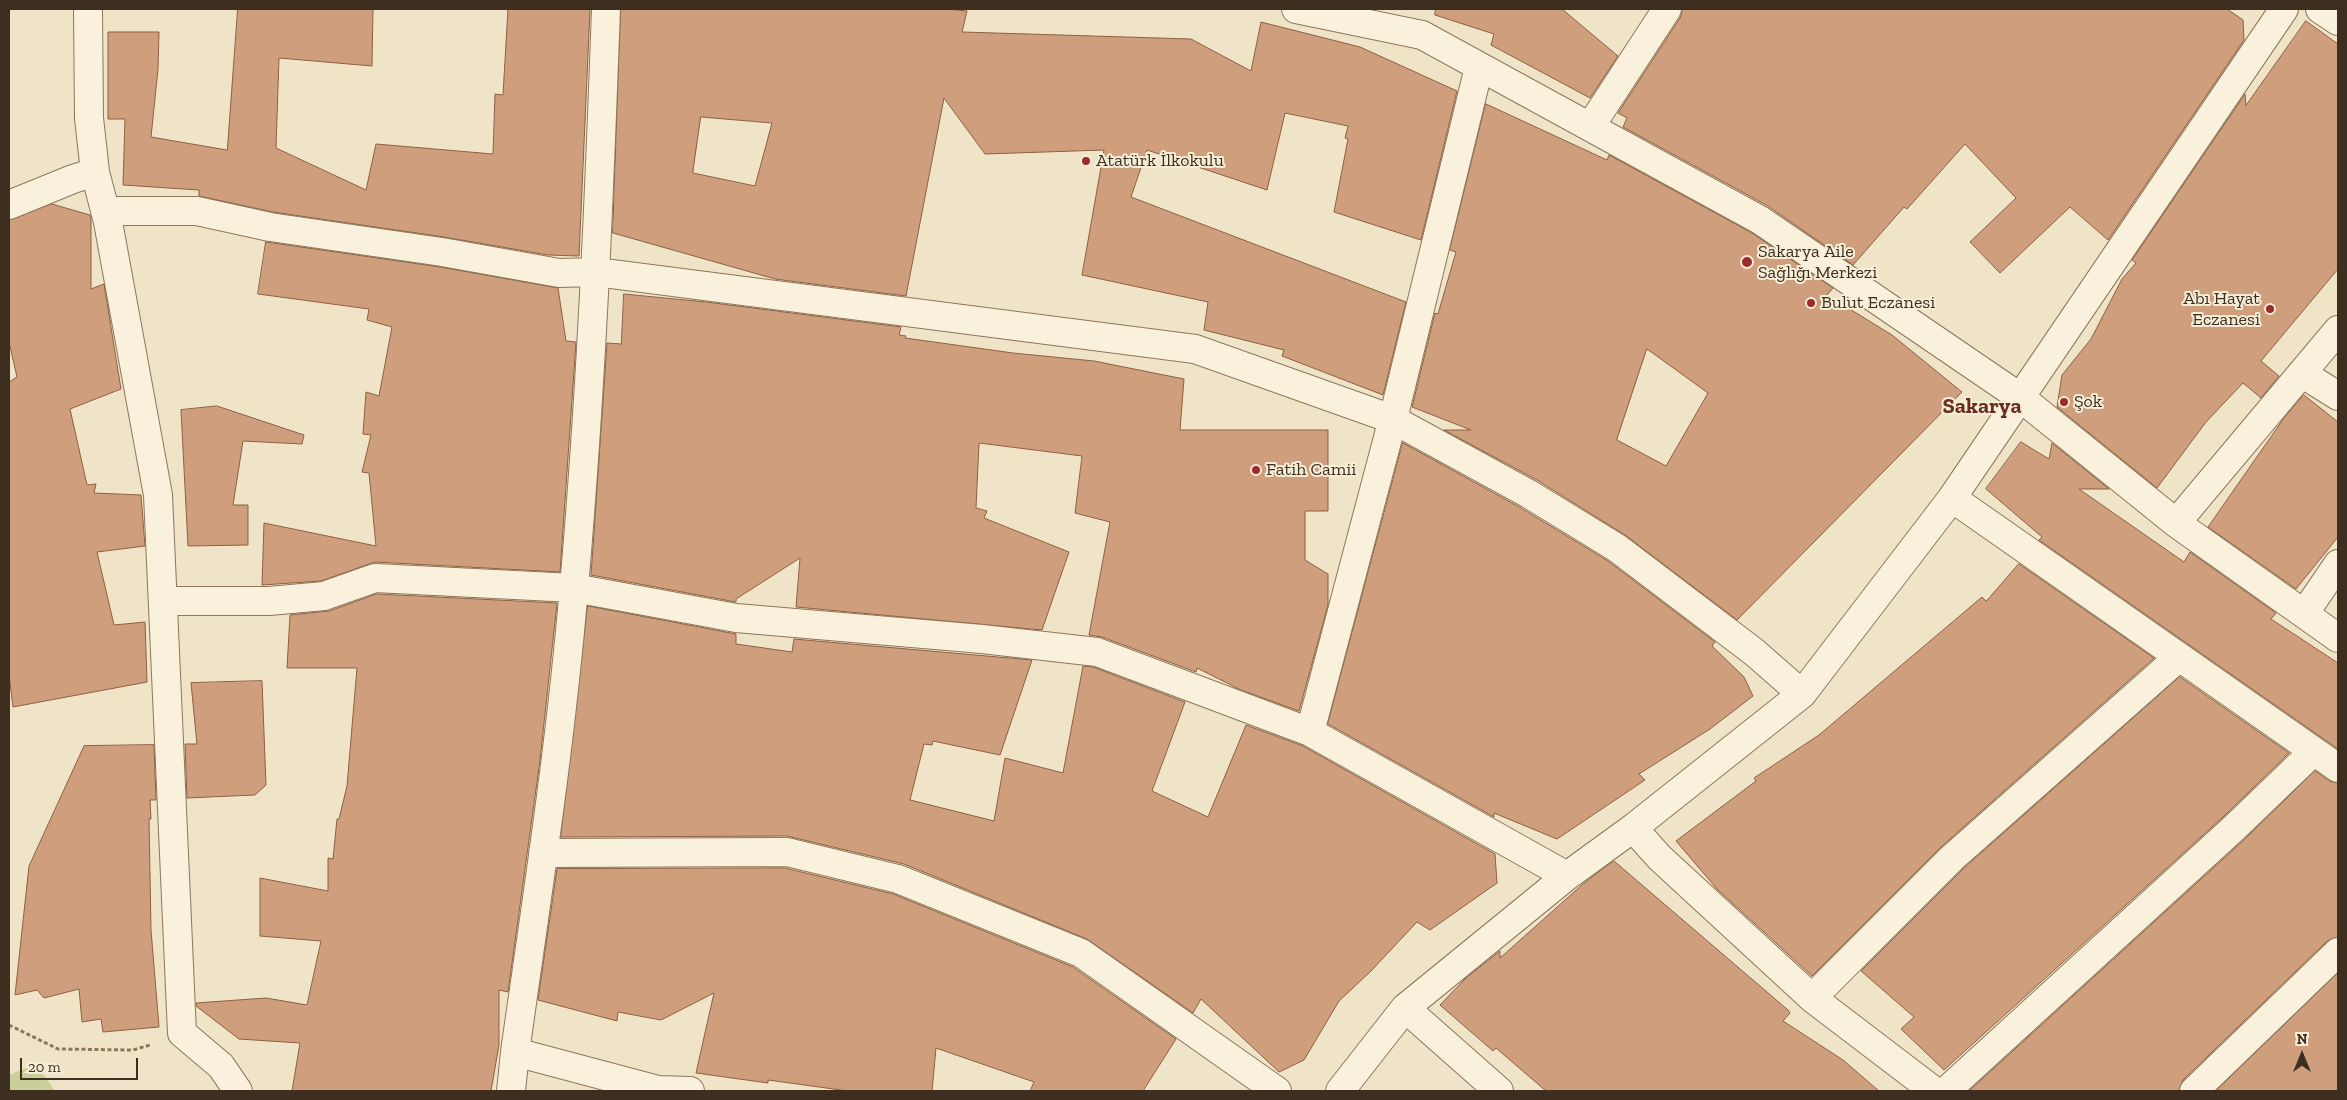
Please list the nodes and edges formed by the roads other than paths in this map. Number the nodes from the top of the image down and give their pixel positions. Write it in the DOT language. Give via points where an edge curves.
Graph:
graph roads {
  1 [pos="88,9"];
  2 [pos="606,9"];
  3 [pos="1296,9"];
  4 [pos="1667,9"];
  5 [pos="2284,9"];
  6 [pos="2320,9"];
  7 [pos="2338,21"];
  8 [pos="1480,67"];
  9 [pos="1590,127"];
  10 [pos="95,172"];
  11 [pos="9,205"];
  12 [pos="106,211"];
  13 [pos="596,272"];
  14 [pos="2338,330"];
  15 [pos="2303,374"];
  16 [pos="2338,396"];
  17 [pos="2022,398"];
  18 [pos="1392,419"];
  19 [pos="1952,498"];
  20 [pos="2176,523"];
  21 [pos="2338,564"];
  22 [pos="574,588"];
  23 [pos="163,601"];
  24 [pos="2304,614"];
  25 [pos="2338,638"];
  26 [pos="2178,658"];
  27 [pos="1802,694"];
  28 [pos="1310,732"];
  29 [pos="2314,751"];
  30 [pos="2338,768"];
  31 [pos="1633,828"];
  32 [pos="544,852"];
  33 [pos="1567,876"];
  34 [pos="2338,952"];
  35 [pos="1812,998"];
  36 [pos="1405,1008"];
  37 [pos="515,1052"];
  38 [pos="238,1091"];
  39 [pos="511,1091"];
  40 [pos="690,1091"];
  41 [pos="1277,1091"];
  42 [pos="1340,1091"];
  43 [pos="1499,1091"];
  44 [pos="1934,1091"];
  45 [pos="1946,1091"];
  46 [pos="2194,1091"];
  1 -- 10 [label="street" via="89,118"];
  2 -- 13 [label="street"];
  3 -- 8 [label="street" via="1422,35"];
  4 -- 9 [label="street"];
  5 -- 17 [label="street"];
  6 -- 7 [label="street"];
  8 -- 9 [label="street"];
  8 -- 18 [label="street"];
  9 -- 17 [label="street" via="1760,220"];
  10 -- 11 [label="street"];
  10 -- 12 [label="street"];
  12 -- 13 [label="street" via="197,211 270,227 559,273"];
  12 -- 23 [label="street" via="158,495"];
  13 -- 18 [label="street" via="1195,349"];
  13 -- 22 [label="street"];
  14 -- 15 [label="street"];
  15 -- 16 [label="street"];
  15 -- 20 [label="street"];
  17 -- 19 [label="street"];
  17 -- 20 [label="street"];
  18 -- 27 [label="street" via="1529,494 1617,548 1754,652"];
  18 -- 28 [label="street"];
  19 -- 26 [label="street"];
  19 -- 27 [label="street"];
  20 -- 24 [label="street"];
  21 -- 24 [label="street"];
  22 -- 23 [label="street" via="375,578 324,596 269,601"];
  22 -- 28 [label="street" via="736,618 1097,652"];
  22 -- 32 [label="street"];
  23 -- 38 [label="street" via="182,1033 221,1066"];
  24 -- 25 [label="street"];
  26 -- 29 [label="street"];
  26 -- 35 [label="street" via="1952,858"];
  27 -- 31 [label="street"];
  28 -- 33 [label="street"];
  29 -- 30 [label="street"];
  29 -- 45 [label="street"];
  31 -- 33 [label="street"];
  31 -- 35 [label="street" via="1660,858"];
  32 -- 37 [label="street"];
  32 -- 41 [label="street" via="786,852 898,879 1081,952"];
  33 -- 36 [label="street"];
  34 -- 46 [label="street"];
  35 -- 44 [label="street"];
  36 -- 42 [label="street"];
  36 -- 43 [label="street"];
  37 -- 39 [label="street"];
  37 -- 40 [label="street" via="658,1090"];
}
